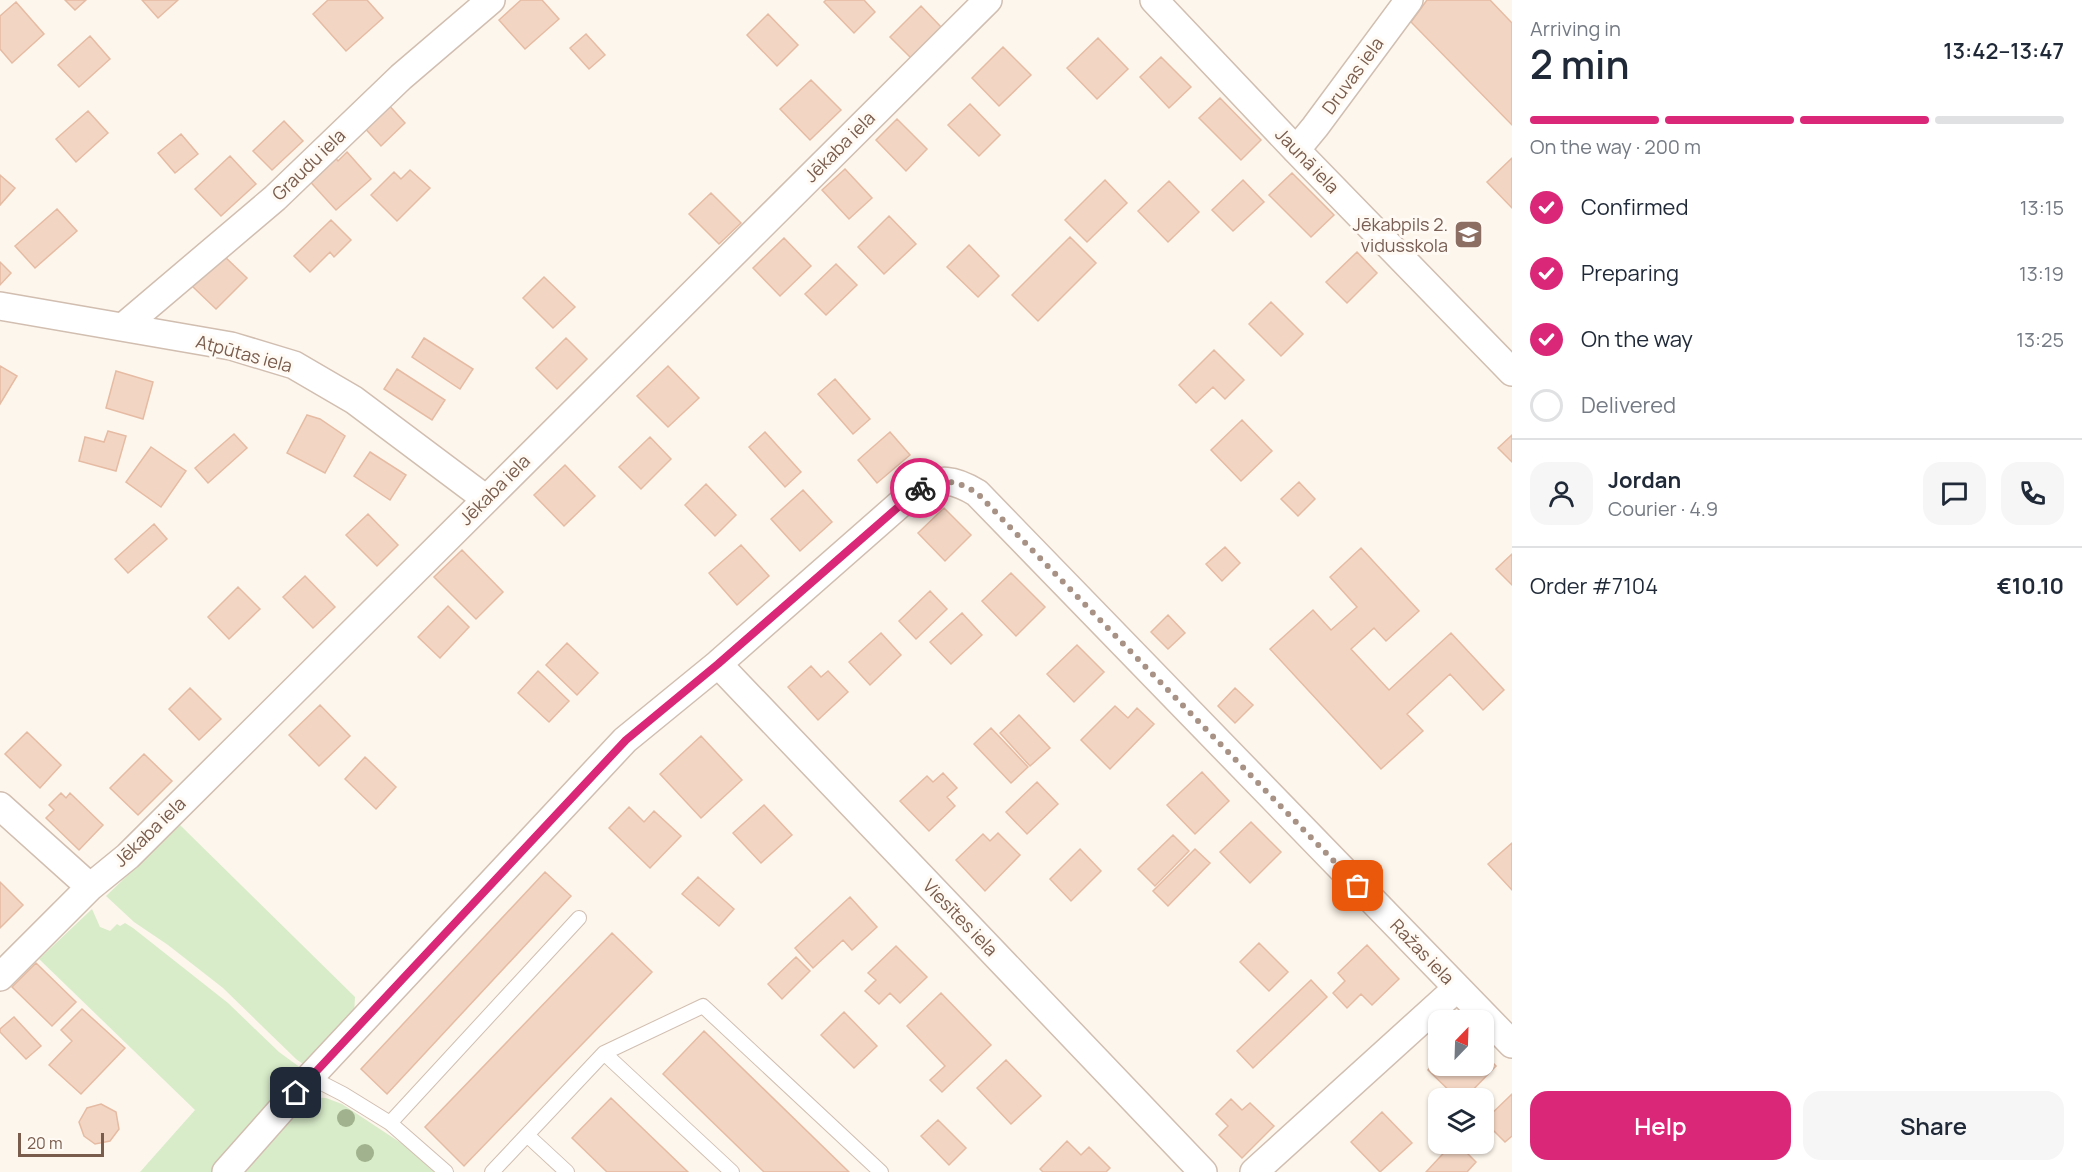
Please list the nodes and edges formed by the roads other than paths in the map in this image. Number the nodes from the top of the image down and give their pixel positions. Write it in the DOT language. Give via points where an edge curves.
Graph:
graph roads {
  1 [pos="491,0"];
  2 [pos="988,0"];
  3 [pos="1154,0"];
  4 [pos="1408,0"];
  5 [pos="1296,150"];
  6 [pos="0,306"];
  7 [pos="123,327"];
  8 [pos="1512,372"];
  9 [pos="486,499"];
  10 [pos="718,664"];
  11 [pos="0,806"];
  12 [pos="90,887"];
  13 [pos="579,918"];
  14 [pos="0,977"];
  15 [pos="1457,988"];
  16 [pos="1512,1044"];
  17 [pos="604,1053"];
  18 [pos="310,1077"];
  19 [pos="390,1123"];
  20 [pos="527,1135"];
  21 [pos="226,1172"];
  22 [pos="446,1172"];
  23 [pos="492,1172"];
  24 [pos="567,1172"];
  25 [pos="732,1172"];
  26 [pos="880,1172"];
  27 [pos="1203,1172"];
  28 [pos="1254,1172"];
  1 -- 7 [label="street, Graudu iela" via="401,77 275,198"];
  2 -- 9 [label="street, Jēkaba iela"];
  3 -- 5 [label="street, Jaunā iela"];
  4 -- 5 [label="street, Druvas iela"];
  5 -- 8 [label="street, Jaunā iela"];
  6 -- 7 [label="street, Atpūtas iela"];
  7 -- 9 [label="street, Atpūtas iela" via="231,346 294,365 354,400"];
  9 -- 12 [label="street, Jēkaba iela" via="128,856"];
  10 -- 15 [label="street, Ražas iela" via="916,490 944,481 965,486 977,493"];
  10 -- 18 [label="street" via="626,740"];
  10 -- 27 [label="street, Viesītes iela"];
  11 -- 12 [label="street"];
  12 -- 14 [label="street, Jēkaba iela"];
  13 -- 19 [label="lane"];
  15 -- 16 [label="street, Ražas iela"];
  15 -- 28 [label="street"];
  17 -- 20 [label="lane"];
  17 -- 25 [label="lane"];
  17 -- 26 [label="lane" via="703,1006"];
  18 -- 19 [label="lane"];
  18 -- 21 [label="street"];
  19 -- 22 [label="lane"];
  20 -- 23 [label="lane"];
  20 -- 24 [label="lane"];
}
